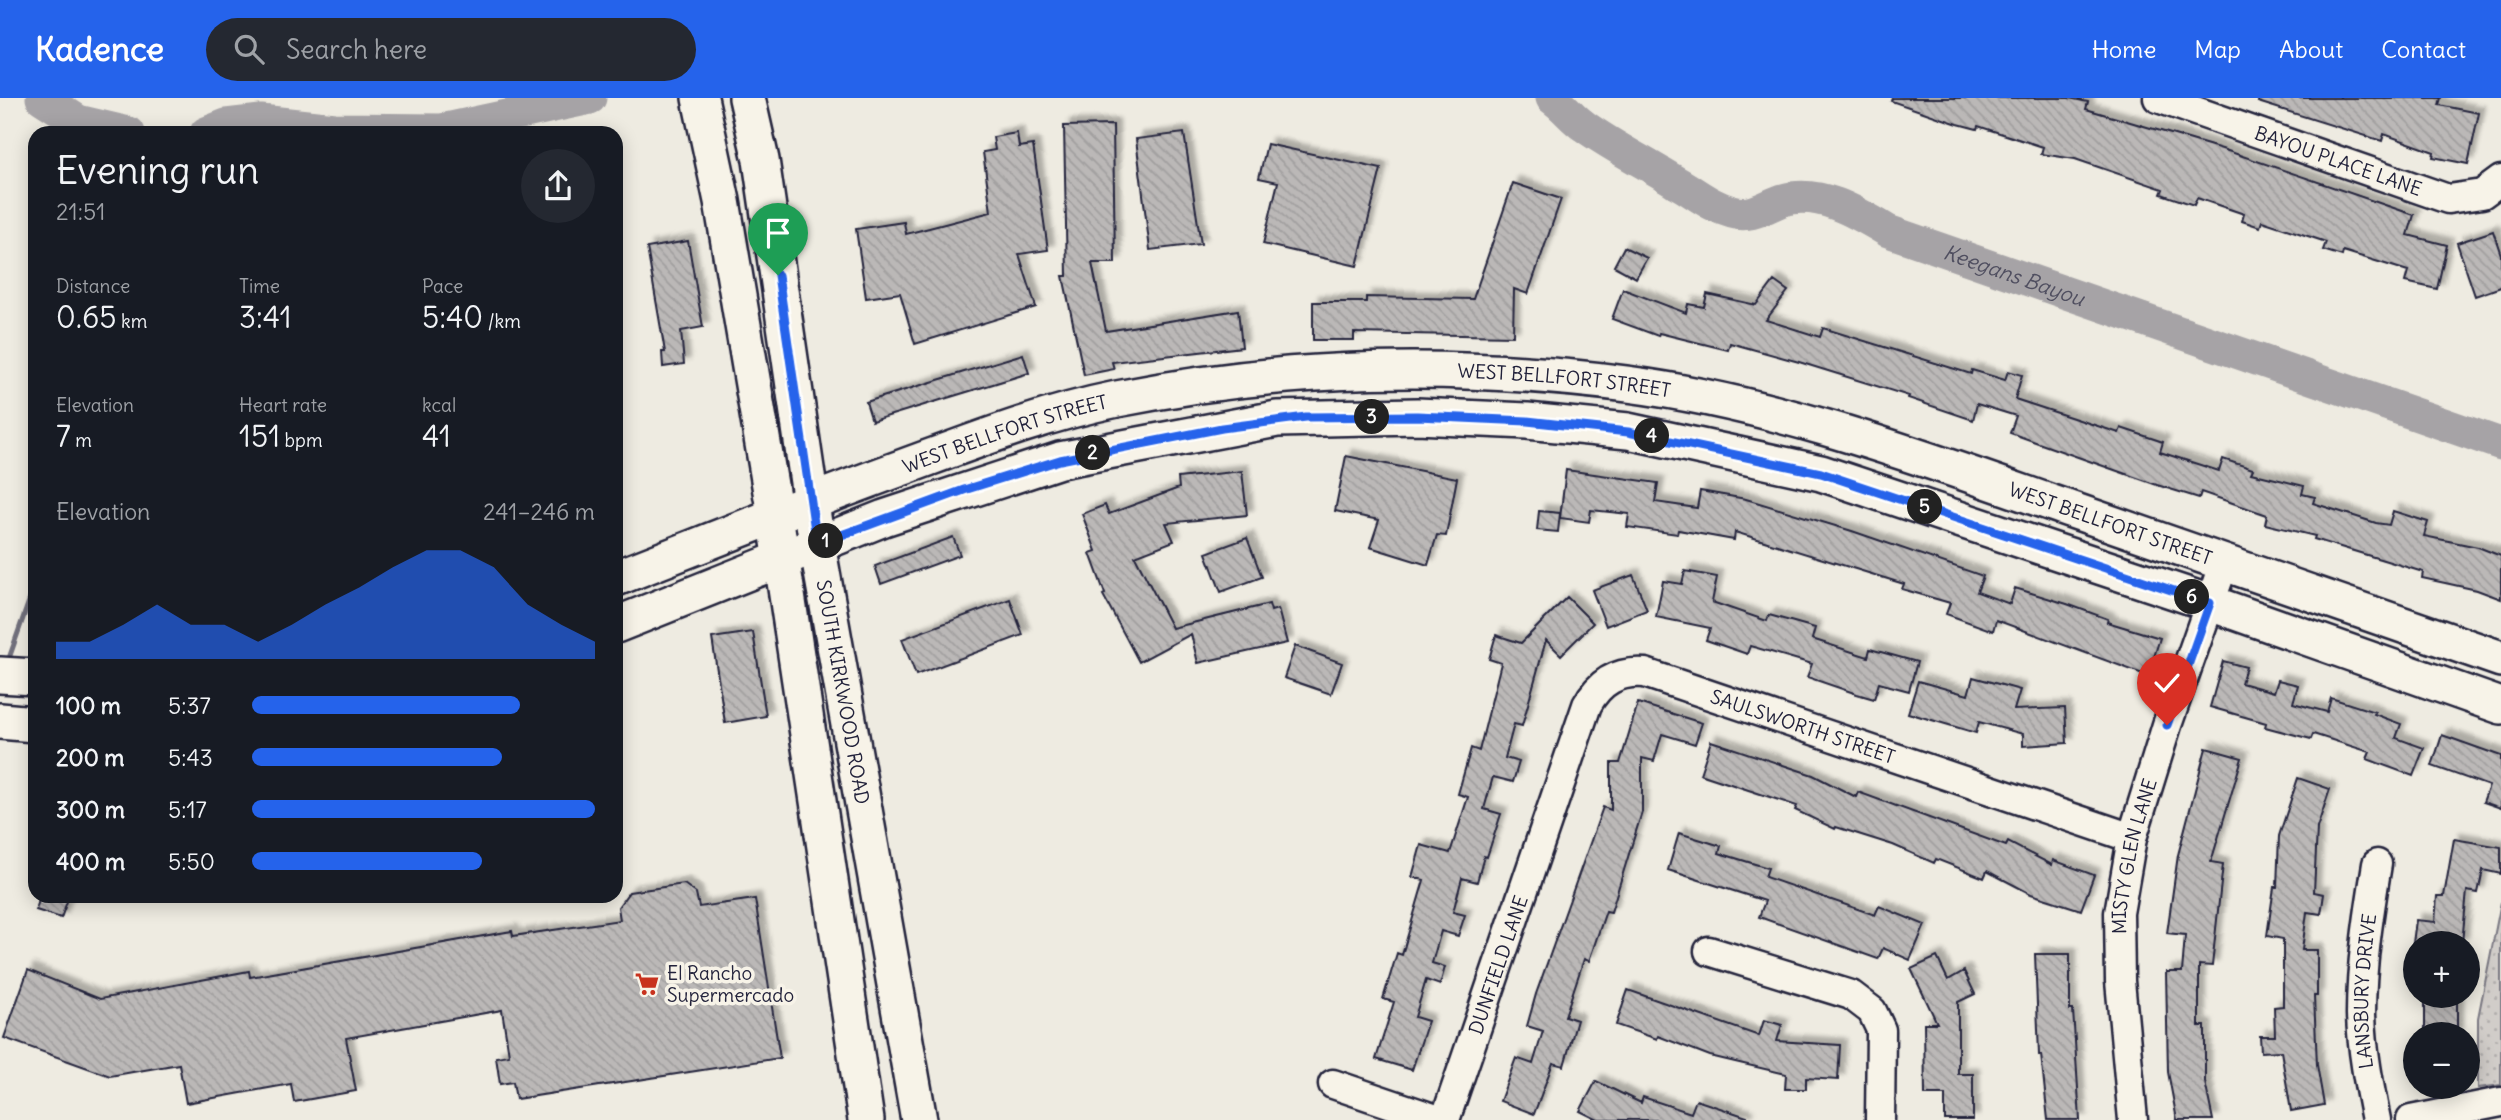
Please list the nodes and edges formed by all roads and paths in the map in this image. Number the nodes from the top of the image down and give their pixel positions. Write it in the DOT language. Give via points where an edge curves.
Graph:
graph roads {
  1 [pos="747,98"];
  2 [pos="2158,98"];
  3 [pos="700,100"];
  4 [pos="2491,187"];
  5 [pos="765,192"];
  6 [pos="722,201"];
  7 [pos="1531,376"];
  8 [pos="1720,402"];
  9 [pos="1527,421"];
  10 [pos="1712,448"];
  11 [pos="812,500"];
  12 [pos="775,516"];
  13 [pos="817,544"];
  14 [pos="781,559"];
  15 [pos="2224,563"];
  16 [pos="623,575"];
  17 [pos="2210,603"];
  18 [pos="623,622"];
  19 [pos="2501,659"];
  20 [pos="0,675"];
  21 [pos="28,677"];
  22 [pos="2501,706"];
  23 [pos="0,721"];
  24 [pos="28,723"];
  25 [pos="1552,808"];
  26 [pos="2132,838"];
  27 [pos="2377,864"];
  28 [pos="1709,951"];
  29 [pos="890,955"];
  30 [pos="843,962"];
  31 [pos="1333,1084"];
  32 [pos="2501,1102"];
  33 [pos="866,1120"];
  34 [pos="919,1120"];
  35 [pos="1439,1120"];
  36 [pos="1445,1120"];
  37 [pos="1880,1120"];
  38 [pos="2133,1120"];
  39 [pos="2376,1120"];
  40 [pos="2411,1120"];
  1 -- 5 [label="main road, SOUTH KIRKWOOD ROAD"];
  2 -- 4 [label="street, BAYOU PLACE LANE" via="2448,199"];
  3 -- 6 [label="main road, SOUTH KIRKWOOD ROAD"];
  5 -- 6 [label="main road"];
  5 -- 11 [label="main road, SOUTH KIRKWOOD ROAD"];
  6 -- 12 [label="main road, SOUTH KIRKWOOD ROAD"];
  7 -- 8 [label="main road, WEST BELLFORT STREET" via="1630,385"];
  7 -- 9 [label="main road"];
  7 -- 11 [label="main road, WEST BELLFORT STREET" via="1416,368 1307,371 1115,399 979,439"];
  8 -- 10 [label="main road"];
  8 -- 15 [label="main road, WEST BELLFORT STREET" via="1940,464"];
  9 -- 10 [label="main road, WEST BELLFORT STREET" via="1628,432"];
  9 -- 13 [label="main road, WEST BELLFORT STREET" via="1306,417 1222,428 1060,460"];
  10 -- 17 [label="main road, WEST BELLFORT STREET" via="1821,473"];
  11 -- 12 [label="main road, WEST BELLFORT STREET"];
  11 -- 13 [label="main road, SOUTH KIRKWOOD ROAD"];
  12 -- 14 [label="main road, SOUTH KIRKWOOD ROAD"];
  12 -- 16 [label="main road, WEST BELLFORT STREET"];
  13 -- 14 [label="main road, WEST BELLFORT STREET"];
  13 -- 29 [label="main road, SOUTH KIRKWOOD ROAD"];
  14 -- 18 [label="main road, WEST BELLFORT STREET"];
  14 -- 30 [label="main road, SOUTH KIRKWOOD ROAD"];
  15 -- 17 [label="street, MISTY GLEN LANE"];
  15 -- 19 [label="main road, WEST BELLFORT STREET"];
  17 -- 22 [label="main road, WEST BELLFORT STREET"];
  17 -- 26 [label="street, MISTY GLEN LANE"];
  20 -- 21 [label="main road"];
  23 -- 24 [label="main road"];
  25 -- 26 [label="street, SAULSWORTH STREET" via="1592,695 1610,679 1633,672"];
  25 -- 36 [label="street, DUNFIELD LANE"];
  26 -- 38 [label="street, MISTY GLEN LANE" via="2119,913 2120,981"];
  27 -- 39 [label="street, LANSBURY DRIVE" via="2361,1014"];
  28 -- 37 [label="street" via="1851,995 1872,1011 1881,1030"];
  29 -- 30 [label="main road"];
  29 -- 34 [label="main road, SOUTH KIRKWOOD ROAD"];
  30 -- 33 [label="main road, SOUTH KIRKWOOD ROAD"];
  31 -- 35 [label="street"];
  32 -- 40 [label="street"];
}
